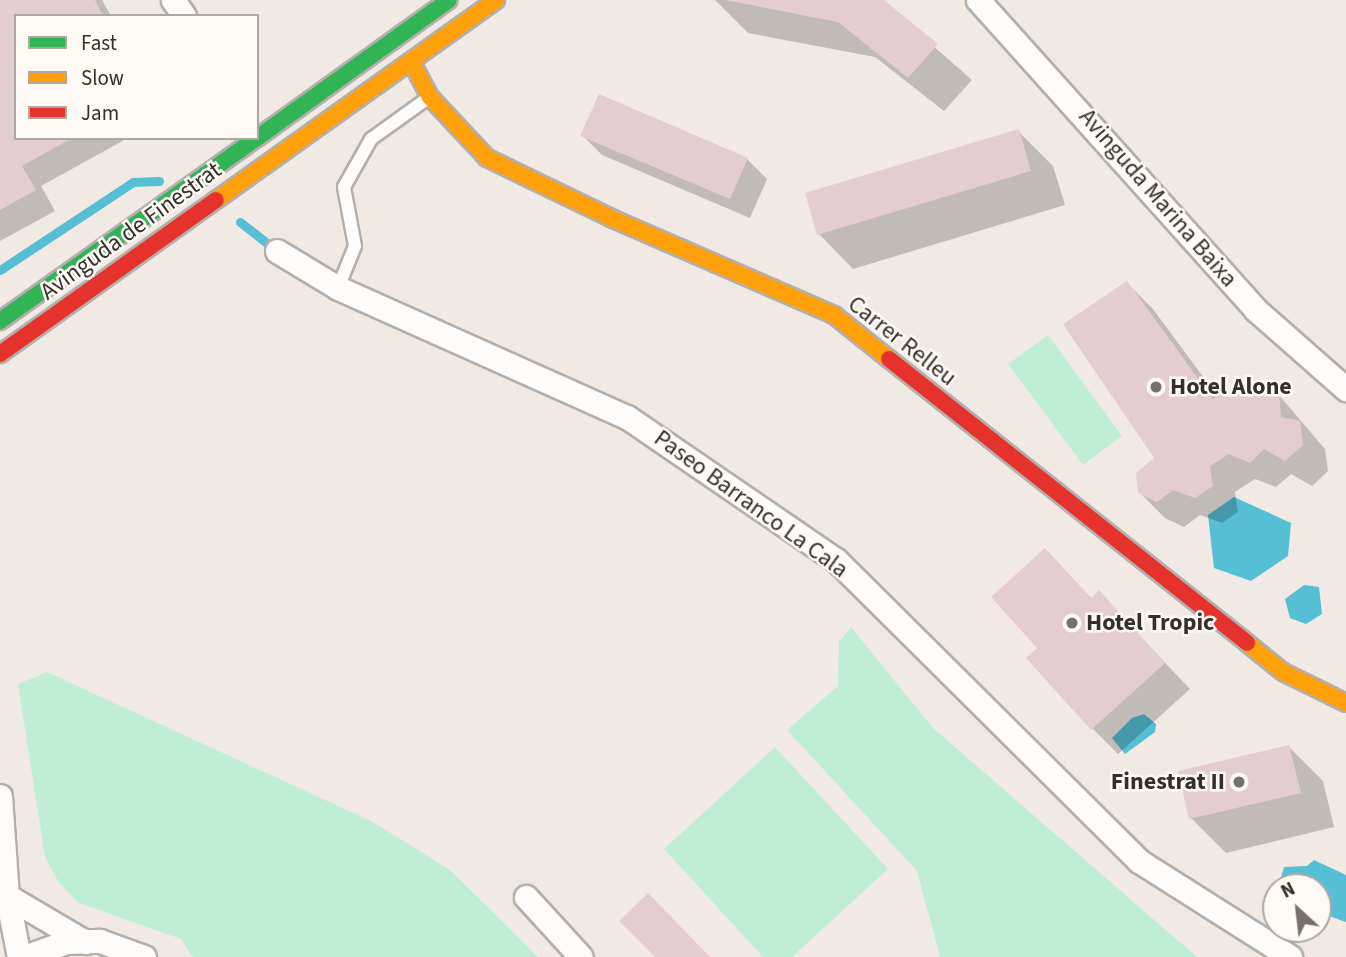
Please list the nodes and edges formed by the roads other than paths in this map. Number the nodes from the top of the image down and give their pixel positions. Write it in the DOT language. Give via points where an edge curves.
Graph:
graph roads {
  1 [pos="449,0"];
  2 [pos="496,0"];
  3 [pos="978,0"];
  4 [pos="411,61"];
  5 [pos="430,97"];
  6 [pos="259,133"];
  7 [pos="249,140"];
  8 [pos="277,251"];
  9 [pos="338,288"];
  10 [pos="0,321"];
  11 [pos="0,354"];
  12 [pos="1346,389"];
  13 [pos="1346,703"];
  14 [pos="0,796"];
  15 [pos="7,896"];
  16 [pos="526,897"];
  17 [pos="85,942"];
  18 [pos="21,957"];
  19 [pos="144,957"];
  20 [pos="581,957"];
  21 [pos="1290,957"];
  1 -- 6 [label="main road, Avinguda de Finestrat"];
  2 -- 4 [label="main road, Avinguda de Finestrat"];
  3 -- 12 [label="street, Avinguda Marina Baixa" via="1256,310"];
  4 -- 5 [label="main road, Carrer Relleu"];
  4 -- 11 [label="main road, Avinguda de Finestrat"];
  5 -- 9 [label="lane" via="371,139 344,187 355,246"];
  5 -- 13 [label="main road, Carrer Relleu" via="487,158 611,218 834,314 1283,672"];
  7 -- 10 [label="main road, Avinguda de Finestrat"];
  8 -- 9 [label="street, Paseo Barranco La Cala"];
  9 -- 21 [label="street, Paseo Barranco La Cala" via="627,416 836,560 1139,861"];
  14 -- 15 [label="street"];
  15 -- 17 [label="street"];
  15 -- 18 [label="street"];
  16 -- 20 [label="street"];
  17 -- 18 [label="street" via="66,942"];
  17 -- 19 [label="street" via="132,950"];
}
